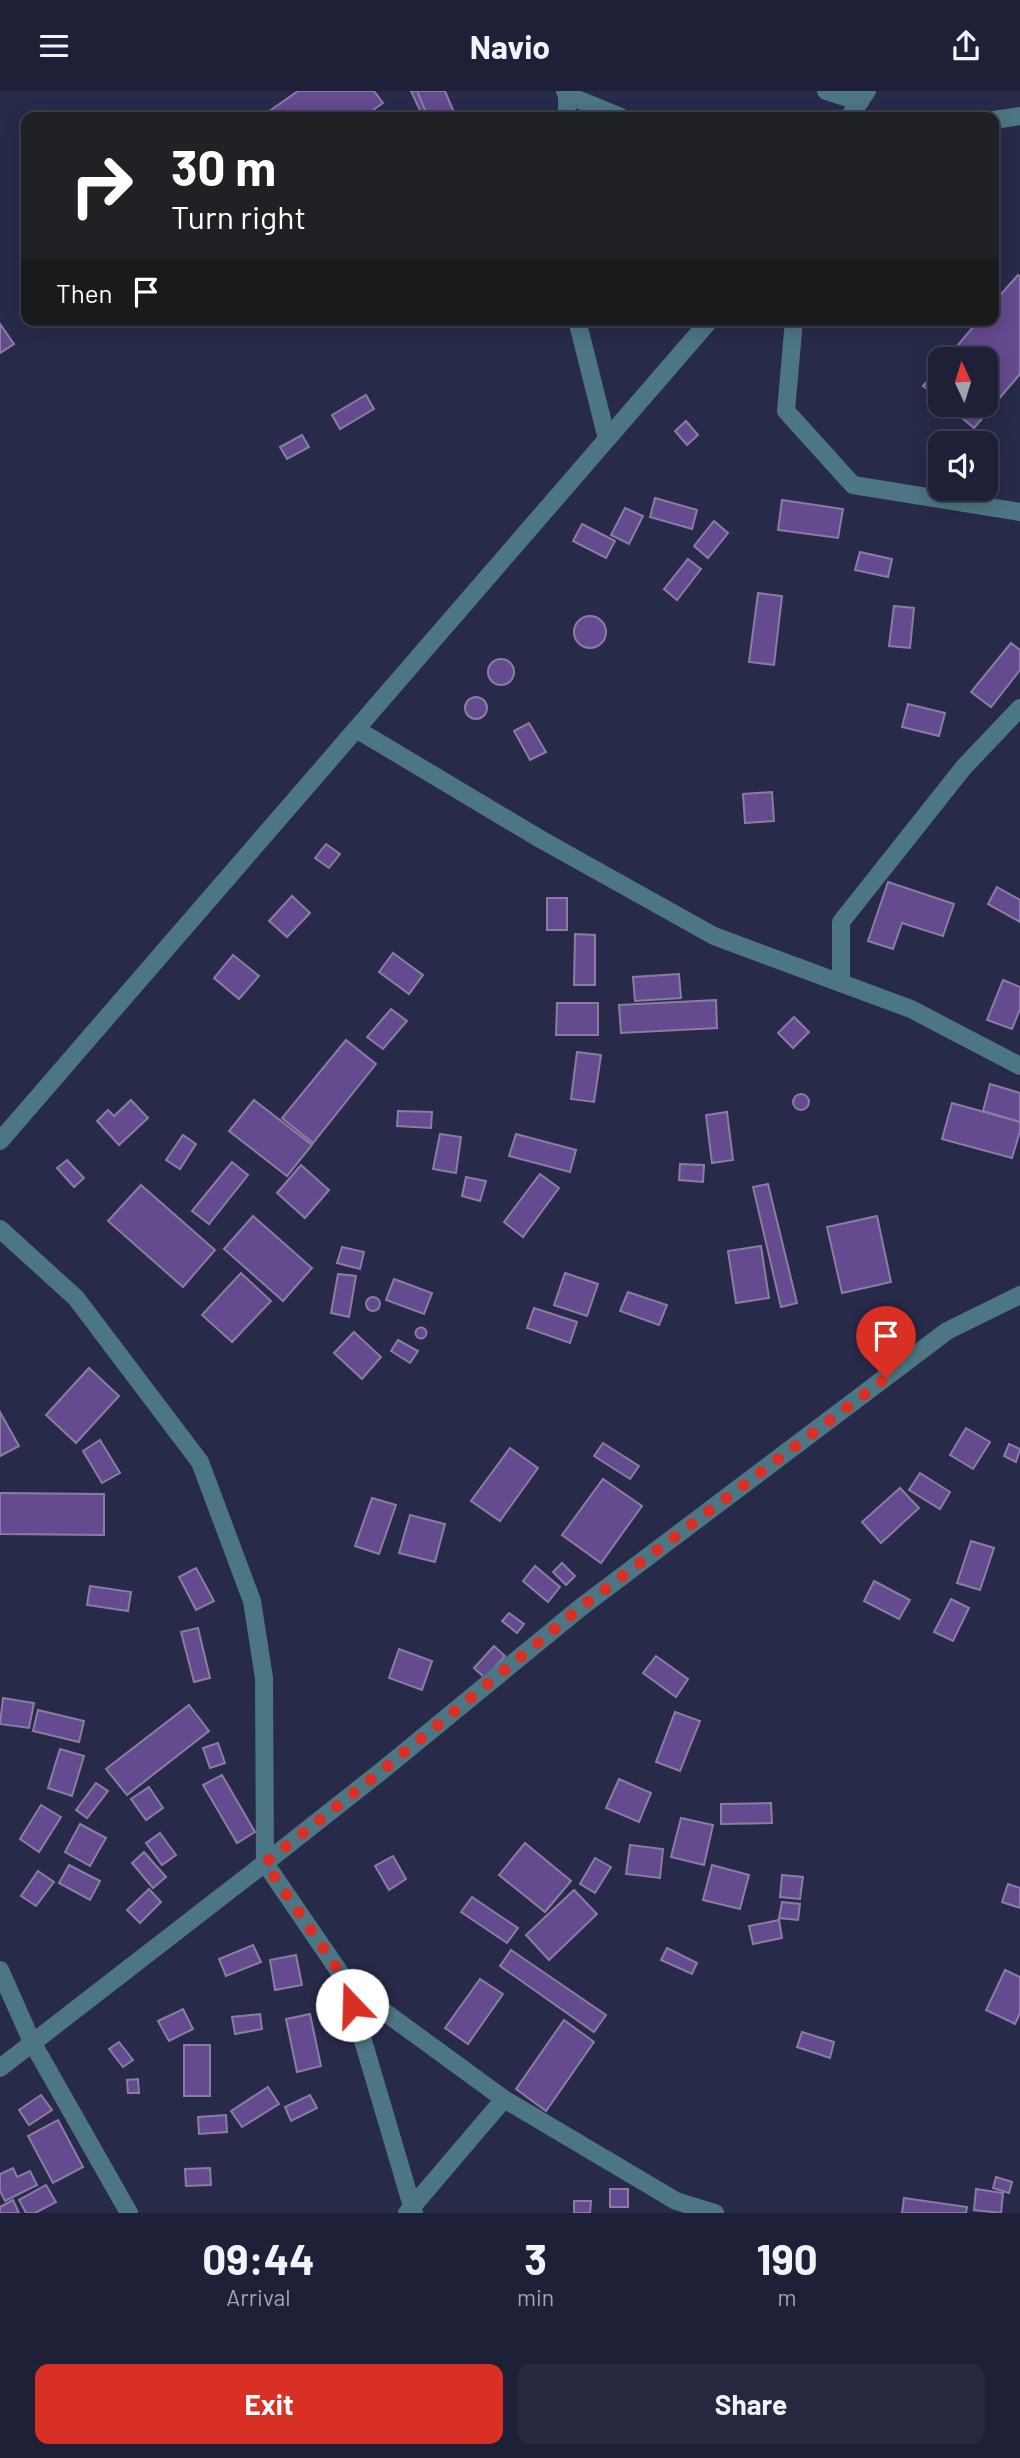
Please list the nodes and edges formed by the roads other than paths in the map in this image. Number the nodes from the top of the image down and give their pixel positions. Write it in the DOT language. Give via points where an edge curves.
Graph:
graph roads {
  1 [pos="826,91"];
  2 [pos="566,93"];
  3 [pos="864,96"];
  4 [pos="567,112"];
  5 [pos="610,112"];
  6 [pos="853,112"];
  7 [pos="1020,116"];
  8 [pos="999,119"];
  9 [pos="579,326"];
  10 [pos="705,326"];
  11 [pos="793,326"];
  12 [pos="607,439"];
  13 [pos="1020,512"];
  14 [pos="1020,708"];
  15 [pos="356,729"];
  16 [pos="841,983"];
  17 [pos="1020,1066"];
  18 [pos="0,1141"];
  19 [pos="0,1229"];
  20 [pos="1020,1295"];
  21 [pos="265,1863"];
  22 [pos="0,1970"];
  23 [pos="345,1980"];
  24 [pos="32,2042"];
  25 [pos="0,2068"];
  26 [pos="504,2099"];
  27 [pos="411,2211"];
  28 [pos="129,2213"];
  29 [pos="715,2213"];
  1 -- 3 [label="street"];
  2 -- 4 [label="street"];
  2 -- 5 [label="street"];
  3 -- 6 [label="street"];
  7 -- 8 [label="street"];
  9 -- 12 [label="street"];
  10 -- 12 [label="street"];
  11 -- 13 [label="street" via="786,411 853,485"];
  12 -- 15 [label="street"];
  14 -- 16 [label="street" via="964,767 841,922"];
  15 -- 16 [label="street" via="714,936"];
  15 -- 18 [label="street"];
  16 -- 17 [label="street" via="911,1009"];
  19 -- 21 [label="street" via="76,1298 200,1462 252,1601 264,1678"];
  20 -- 21 [label="street" via="936,1339 580,1608"];
  21 -- 23 [label="street"];
  21 -- 24 [label="street"];
  22 -- 24 [label="street"];
  23 -- 26 [label="street"];
  23 -- 27 [label="street"];
  24 -- 25 [label="street"];
  24 -- 28 [label="street"];
  26 -- 27 [label="street"];
  26 -- 29 [label="street" via="676,2201"];
}
